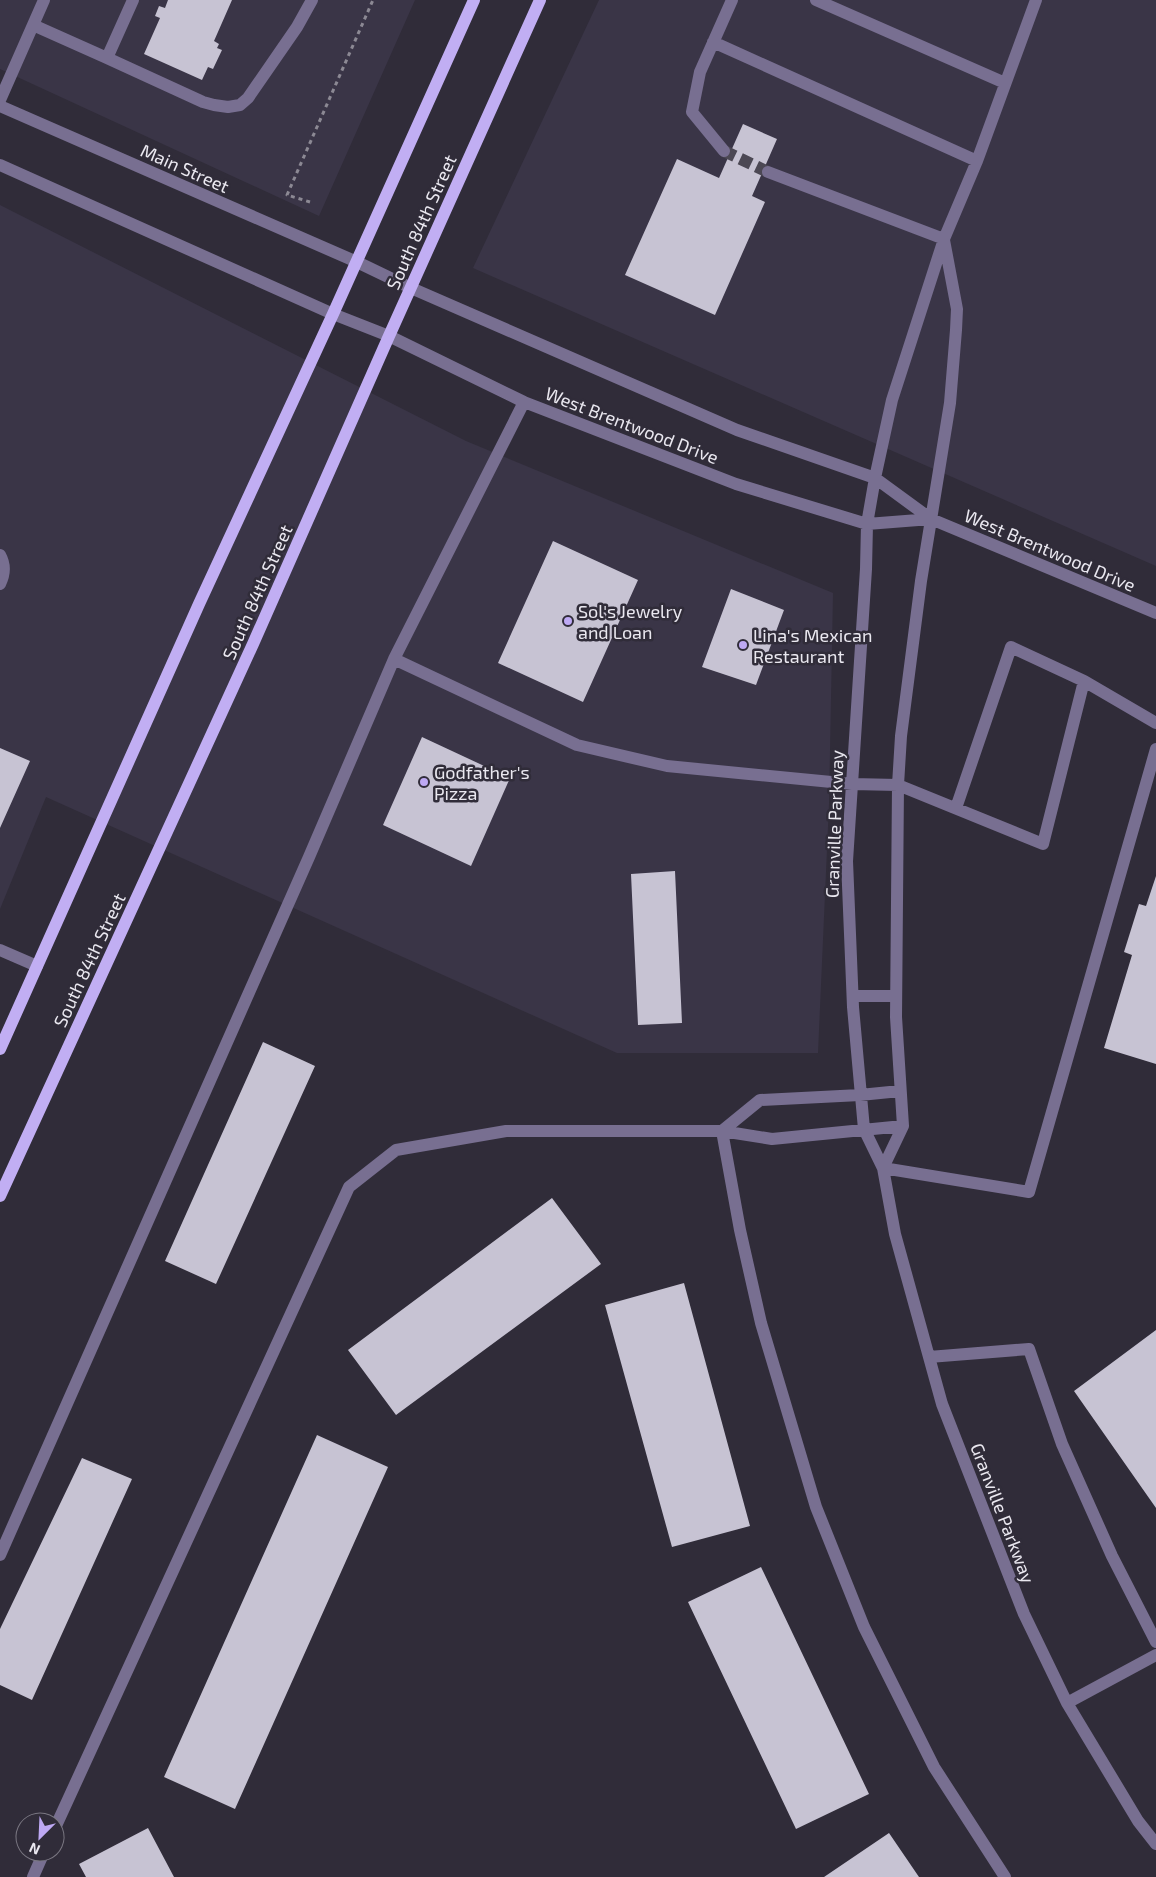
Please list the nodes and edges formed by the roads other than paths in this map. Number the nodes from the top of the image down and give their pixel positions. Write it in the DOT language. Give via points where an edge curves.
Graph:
graph roads {
  1 [pos="44,0"];
  2 [pos="133,0"];
  3 [pos="312,0"];
  4 [pos="474,0"];
  5 [pos="540,0"];
  6 [pos="732,0"];
  7 [pos="816,0"];
  8 [pos="1031,2"];
  9 [pos="33,25"];
  10 [pos="713,42"];
  11 [pos="107,58"];
  12 [pos="1005,83"];
  13 [pos="0,100"];
  14 [pos="0,106"];
  15 [pos="724,151"];
  16 [pos="977,161"];
  17 [pos="0,165"];
  18 [pos="768,172"];
  19 [pos="944,239"];
  20 [pos="356,262"];
  21 [pos="410,288"];
  22 [pos="333,314"];
  23 [pos="389,336"];
  24 [pos="524,402"];
  25 [pos="875,478"];
  26 [pos="932,519"];
  27 [pos="867,524"];
  28 [pos="0,554"];
  29 [pos="0,584"];
  30 [pos="1156,613"];
  31 [pos="394,659"];
  32 [pos="1084,681"];
  33 [pos="1156,723"];
  34 [pos="1156,748"];
  35 [pos="852,784"];
  36 [pos="898,785"];
  37 [pos="956,808"];
  38 [pos="0,950"];
  39 [pos="37,966"];
  40 [pos="853,996"];
  41 [pos="896,996"];
  42 [pos="0,1049"];
  43 [pos="900,1091"];
  44 [pos="860,1095"];
  45 [pos="903,1126"];
  46 [pos="864,1129"];
  47 [pos="722,1131"];
  48 [pos="883,1168"];
  49 [pos="0,1196"];
  50 [pos="929,1358"];
  51 [pos="0,1554"];
  52 [pos="1156,1642"];
  53 [pos="1156,1654"];
  54 [pos="1067,1703"];
  55 [pos="62,1812"];
  56 [pos="1156,1844"];
  57 [pos="40,1862"];
  58 [pos="33,1877"];
  59 [pos="1005,1877"];
  1 -- 9 [label="street"];
  2 -- 11 [label="street"];
  3 -- 11 [label="street" via="248,98 240,104 228,107 203,102"];
  4 -- 20 [label="main road"];
  5 -- 21 [label="main road, South 84th Street"];
  6 -- 10 [label="street"];
  7 -- 12 [label="street"];
  8 -- 12 [label="street, Granville Parkway"];
  9 -- 11 [label="street"];
  9 -- 13 [label="street"];
  10 -- 15 [label="street" via="700,72 692,112"];
  10 -- 16 [label="street"];
  12 -- 16 [label="street, Granville Parkway"];
  14 -- 20 [label="street, Main Street"];
  16 -- 19 [label="street, Granville Parkway"];
  17 -- 22 [label="street"];
  18 -- 19 [label="street"];
  19 -- 25 [label="street, Granville Parkway" via="892,400"];
  19 -- 26 [label="street" via="957,308 950,403"];
  20 -- 21 [label="street, West Brentwood Drive"];
  20 -- 22 [label="main road"];
  21 -- 23 [label="main road, South 84th Street"];
  21 -- 25 [label="street, West Brentwood Drive" via="737,430"];
  22 -- 23 [label="street, West Brentwood Drive"];
  22 -- 39 [label="main road"];
  23 -- 24 [label="street, West Brentwood Drive"];
  23 -- 49 [label="main road, South 84th Street" via="249,653"];
  24 -- 27 [label="street, West Brentwood Drive" via="736,484"];
  24 -- 31 [label="street"];
  25 -- 26 [label="street, West Brentwood Drive"];
  25 -- 27 [label="street, Granville Parkway"];
  26 -- 27 [label="street, West Brentwood Drive"];
  26 -- 30 [label="street, West Brentwood Drive"];
  26 -- 36 [label="street" via="909,672"];
  27 -- 35 [label="street, Granville Parkway"];
  28 -- 29 [label="street" via="4,570"];
  31 -- 35 [label="street" via="577,745 667,766"];
  31 -- 51 [label="street"];
  32 -- 33 [label="street"];
  32 -- 37 [label="street" via="1011,647"];
  32 -- 37 [label="street" via="1043,844"];
  34 -- 48 [label="street" via="1029,1192"];
  35 -- 36 [label="street"];
  35 -- 40 [label="street, Granville Parkway" via="847,861"];
  36 -- 37 [label="street"];
  36 -- 41 [label="street"];
  38 -- 39 [label="street"];
  39 -- 42 [label="main road"];
  40 -- 41 [label="street"];
  40 -- 44 [label="street, Granville Parkway"];
  41 -- 43 [label="street"];
  43 -- 44 [label="street"];
  43 -- 45 [label="street"];
  44 -- 46 [label="street, Granville Parkway"];
  44 -- 47 [label="street" via="760,1100"];
  45 -- 46 [label="street"];
  45 -- 48 [label="street"];
  46 -- 47 [label="street" via="772,1139"];
  46 -- 48 [label="street, Granville Parkway"];
  47 -- 55 [label="street" via="506,1131 396,1150 349,1187"];
  47 -- 59 [label="street" via="740,1230 762,1322 816,1507 864,1627 934,1768"];
  48 -- 50 [label="street, Granville Parkway" via="895,1234"];
  50 -- 52 [label="street" via="1029,1349 1062,1444 1112,1556"];
  50 -- 54 [label="street, Granville Parkway" via="942,1404 1024,1614"];
  53 -- 54 [label="street"];
  54 -- 56 [label="street, Granville Parkway"];
  57 -- 58 [label="street"];
}
